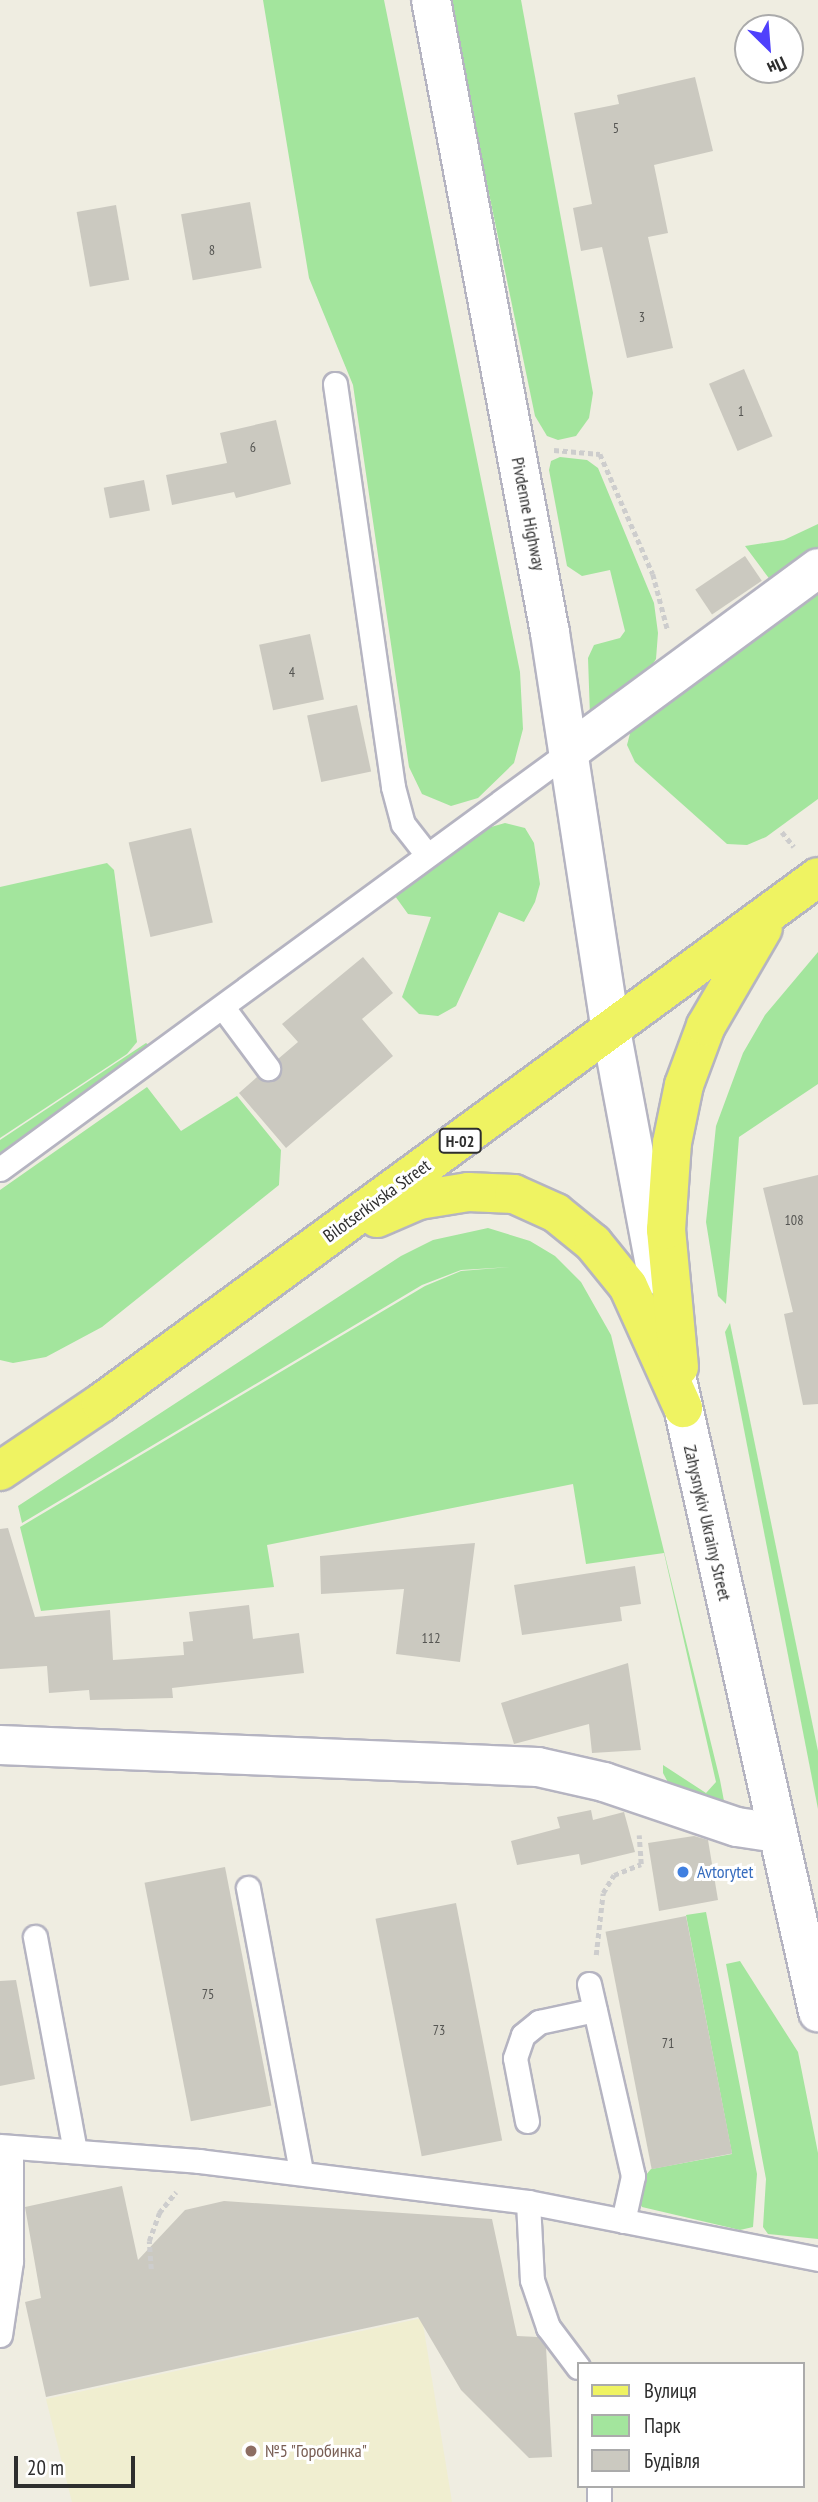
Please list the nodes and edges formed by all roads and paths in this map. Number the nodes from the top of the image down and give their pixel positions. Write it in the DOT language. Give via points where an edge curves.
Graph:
graph roads {
  1 [pos="431,0"];
  2 [pos="335,384"];
  3 [pos="517,454"];
  4 [pos="818,568"];
  5 [pos="655,685"];
  6 [pos="570,751"];
  7 [pos="427,855"];
  8 [pos="818,877"];
  9 [pos="776,908"];
  10 [pos="224,1009"];
  11 [pos="611,1030"];
  12 [pos="268,1068"];
  13 [pos="0,1170"];
  14 [pos="270,1279"];
  15 [pos="683,1408"];
  16 [pos="10,1456"];
  17 [pos="0,1745"];
  18 [pos="641,1796"];
  19 [pos="777,1833"];
  20 [pos="248,1888"];
  21 [pos="35,1937"];
  22 [pos="589,1984"];
  23 [pos="595,2010"];
  24 [pos="818,2012"];
  25 [pos="527,2121"];
  26 [pos="6,2146"];
  27 [pos="75,2150"];
  28 [pos="199,2161"];
  29 [pos="301,2172"];
  30 [pos="528,2202"];
  31 [pos="623,2221"];
  32 [pos="818,2259"];
  33 [pos="151,2269"];
  34 [pos="0,2335"];
  35 [pos="576,2364"];
  1 -- 3 [label="street, Pivdenne Highway"];
  2 -- 7 [label="lane" via="393,787 403,824"];
  3 -- 5 [label="path" via="570,449 600,454 668,619 668,651"];
  3 -- 6 [label="street, Pivdenne Highway"];
  4 -- 5 [label="street"];
  5 -- 6 [label="street"];
  6 -- 7 [label="lane"];
  6 -- 11 [label="street, Pivdenne Highway"];
  7 -- 10 [label="lane"];
  8 -- 9 [label="main road, Bilotserkivska Street / Н-02"];
  9 -- 11 [label="main road, Bilotserkivska Street / Н-02"];
  9 -- 15 [label="main road" via="706,1026 684,1085 672,1143 666,1230"];
  10 -- 12 [label="lane"];
  10 -- 13 [label="lane"];
  11 -- 14 [label="main road, Bilotserkivska Street / Н-02"];
  11 -- 15 [label="street, Zahysnykiv Ukrainy Street"];
  14 -- 15 [label="main road" via="360,1225 419,1200 468,1192 514,1194 556,1213 593,1243 628,1286"];
  14 -- 16 [label="main road, Bilotserkivska Street / Н-02"];
  15 -- 19 [label="street, Zahysnykiv Ukrainy Street"];
  17 -- 18 [label="street" via="538,1767"];
  18 -- 19 [label="street" via="737,1827"];
  18 -- 22 [label="path" via="640,1864 614,1875 603,1893"];
  19 -- 24 [label="street, Zahysnykiv Ukrainy Street"];
  20 -- 29 [label="lane"];
  21 -- 27 [label="lane"];
  22 -- 23 [label="lane"];
  23 -- 25 [label="lane" via="539,2022 523,2035 515,2057"];
  23 -- 31 [label="lane" via="633,2176"];
  26 -- 27 [label="lane"];
  26 -- 34 [label="lane" via="11,2261"];
  27 -- 28 [label="lane"];
  28 -- 29 [label="lane"];
  28 -- 33 [label="path" via="159,2213 149,2241"];
  29 -- 30 [label="lane"];
  30 -- 31 [label="lane"];
  30 -- 35 [label="lane" via="532,2280 548,2327"];
  31 -- 32 [label="lane"];
}
